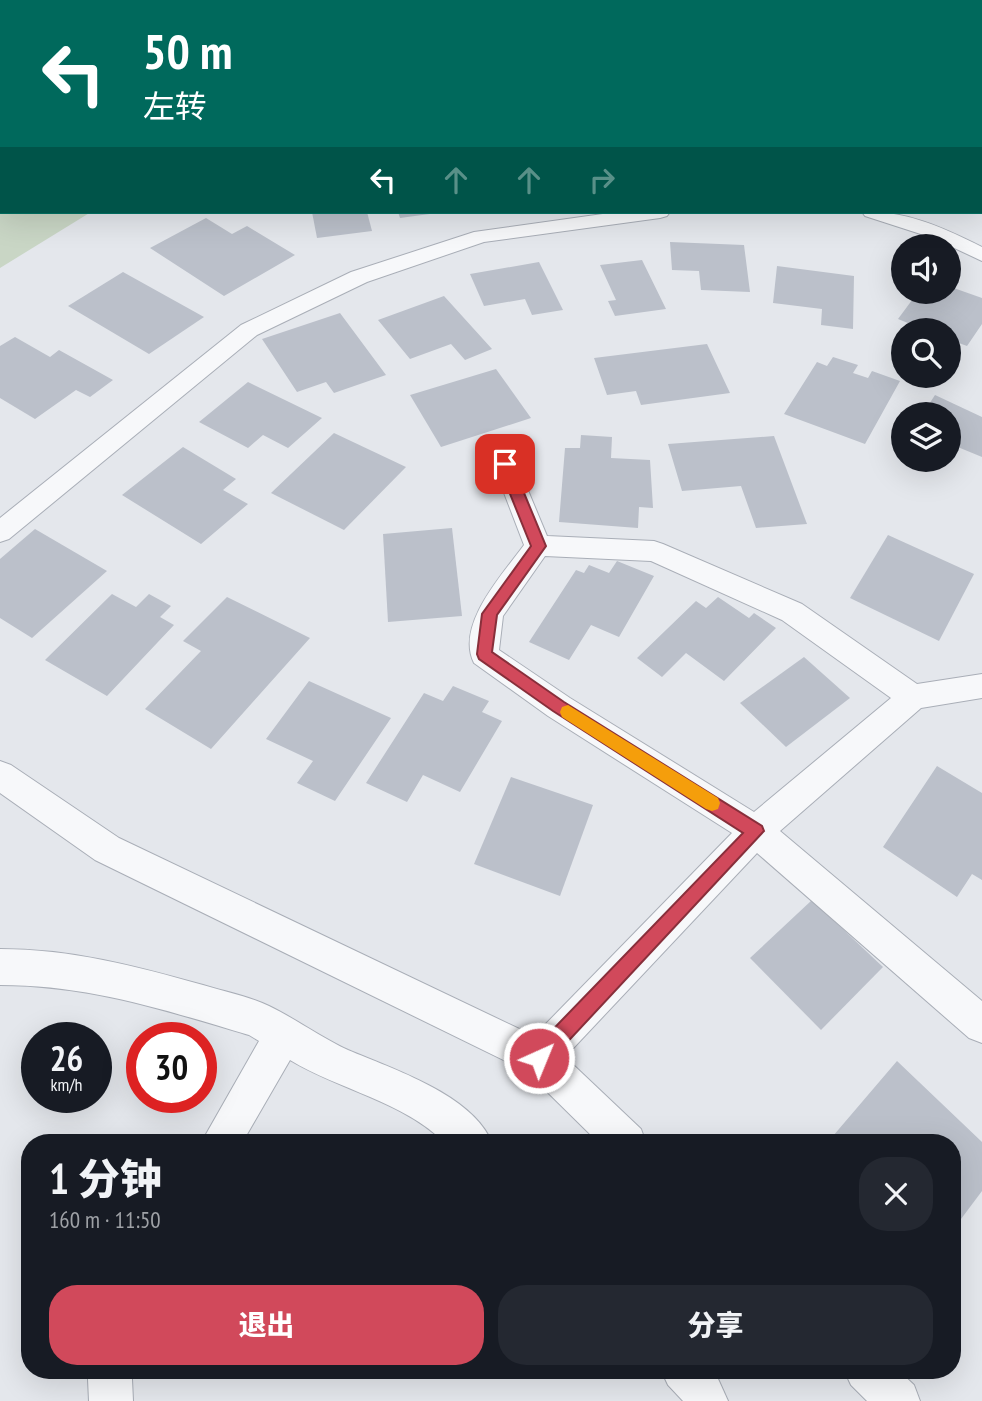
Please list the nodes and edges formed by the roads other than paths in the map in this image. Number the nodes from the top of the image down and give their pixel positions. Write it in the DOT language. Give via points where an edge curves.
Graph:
graph roads {
  1 [pos="645,214"];
  2 [pos="878,214"];
  3 [pos="982,255"];
  4 [pos="505,464"];
  5 [pos="0,531"];
  6 [pos="538,546"];
  7 [pos="982,686"];
  8 [pos="913,697"];
  9 [pos="0,775"];
  10 [pos="756,831"];
  11 [pos="0,967"];
  12 [pos="982,1025"];
  13 [pos="283,1036"];
  14 [pos="539,1058"];
  15 [pos="225,1134"];
  16 [pos="464,1134"];
  17 [pos="618,1134"];
  18 [pos="110,1379"];
  19 [pos="693,1379"];
  20 [pos="875,1379"];
  21 [pos="111,1401"];
  22 [pos="706,1401"];
  23 [pos="898,1401"];
  1 -- 5 [label="street" via="481,236 359,277 261,324"];
  2 -- 3 [label="street" via="940,234"];
  4 -- 6 [label="street"];
  6 -- 8 [label="street" via="654,551 792,612"];
  6 -- 10 [label="street" via="489,614 484,654 559,707"];
  7 -- 8 [label="street"];
  8 -- 10 [label="street"];
  9 -- 14 [label="street" via="107,849"];
  10 -- 12 [label="street"];
  10 -- 14 [label="street"];
  11 -- 13 [label="street" via="37,967 120,979 257,1019"];
  13 -- 15 [label="street"];
  13 -- 16 [label="street" via="445,1116"];
  14 -- 17 [label="street"];
  18 -- 21 [label="street"];
  19 -- 22 [label="street"];
  20 -- 23 [label="street"];
}
